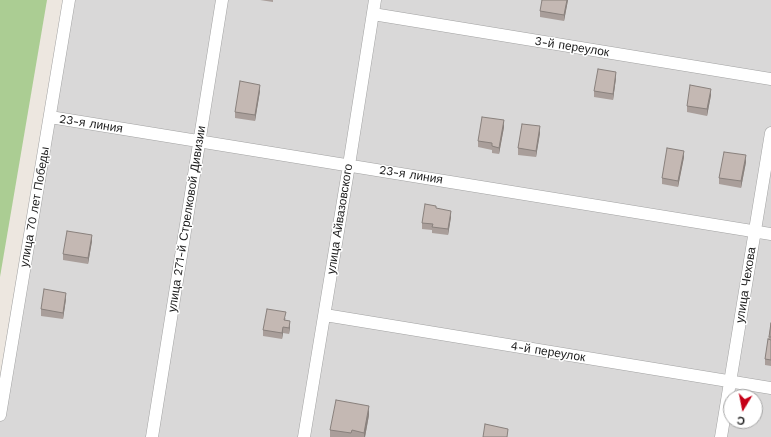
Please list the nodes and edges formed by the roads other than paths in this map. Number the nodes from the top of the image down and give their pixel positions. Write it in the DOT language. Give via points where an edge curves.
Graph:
graph roads {
  1 [pos="69,0"];
  2 [pos="222,0"];
  3 [pos="375,0"];
  4 [pos="373,14"];
  5 [pos="771,79"];
  6 [pos="50,117"];
  7 [pos="771,133"];
  8 [pos="200,141"];
  9 [pos="349,165"];
  10 [pos="755,231"];
  11 [pos="771,234"];
  12 [pos="325,315"];
  13 [pos="730,382"];
  14 [pos="771,388"];
  15 [pos="0,415"];
  16 [pos="152,437"];
  17 [pos="304,437"];
  18 [pos="722,437"];
  1 -- 6 [label="street, улица 70 лет Победы"];
  2 -- 8 [label="street, улица 271-й Стрелковой Дивизии"];
  3 -- 4 [label="street, улица Айвазовского"];
  4 -- 5 [label="street, 3-й переулок"];
  4 -- 9 [label="street, улица Айвазовского"];
  6 -- 8 [label="street, 23-я линия"];
  6 -- 15 [label="street, улица 70 лет Победы"];
  7 -- 10 [label="street, улица Чехова"];
  8 -- 9 [label="street, 23-я линия"];
  8 -- 16 [label="street, улица 271-й Стрелковой Дивизии"];
  9 -- 10 [label="street, 23-я линия"];
  9 -- 12 [label="street, улица Айвазовского"];
  10 -- 11 [label="street, 23-я линия"];
  10 -- 13 [label="street, улица Чехова"];
  12 -- 13 [label="street, 4-й переулок"];
  12 -- 17 [label="street, улица Айвазовского"];
  13 -- 14 [label="street, 4-й переулок"];
  13 -- 18 [label="street, улица Чехова"];
}
